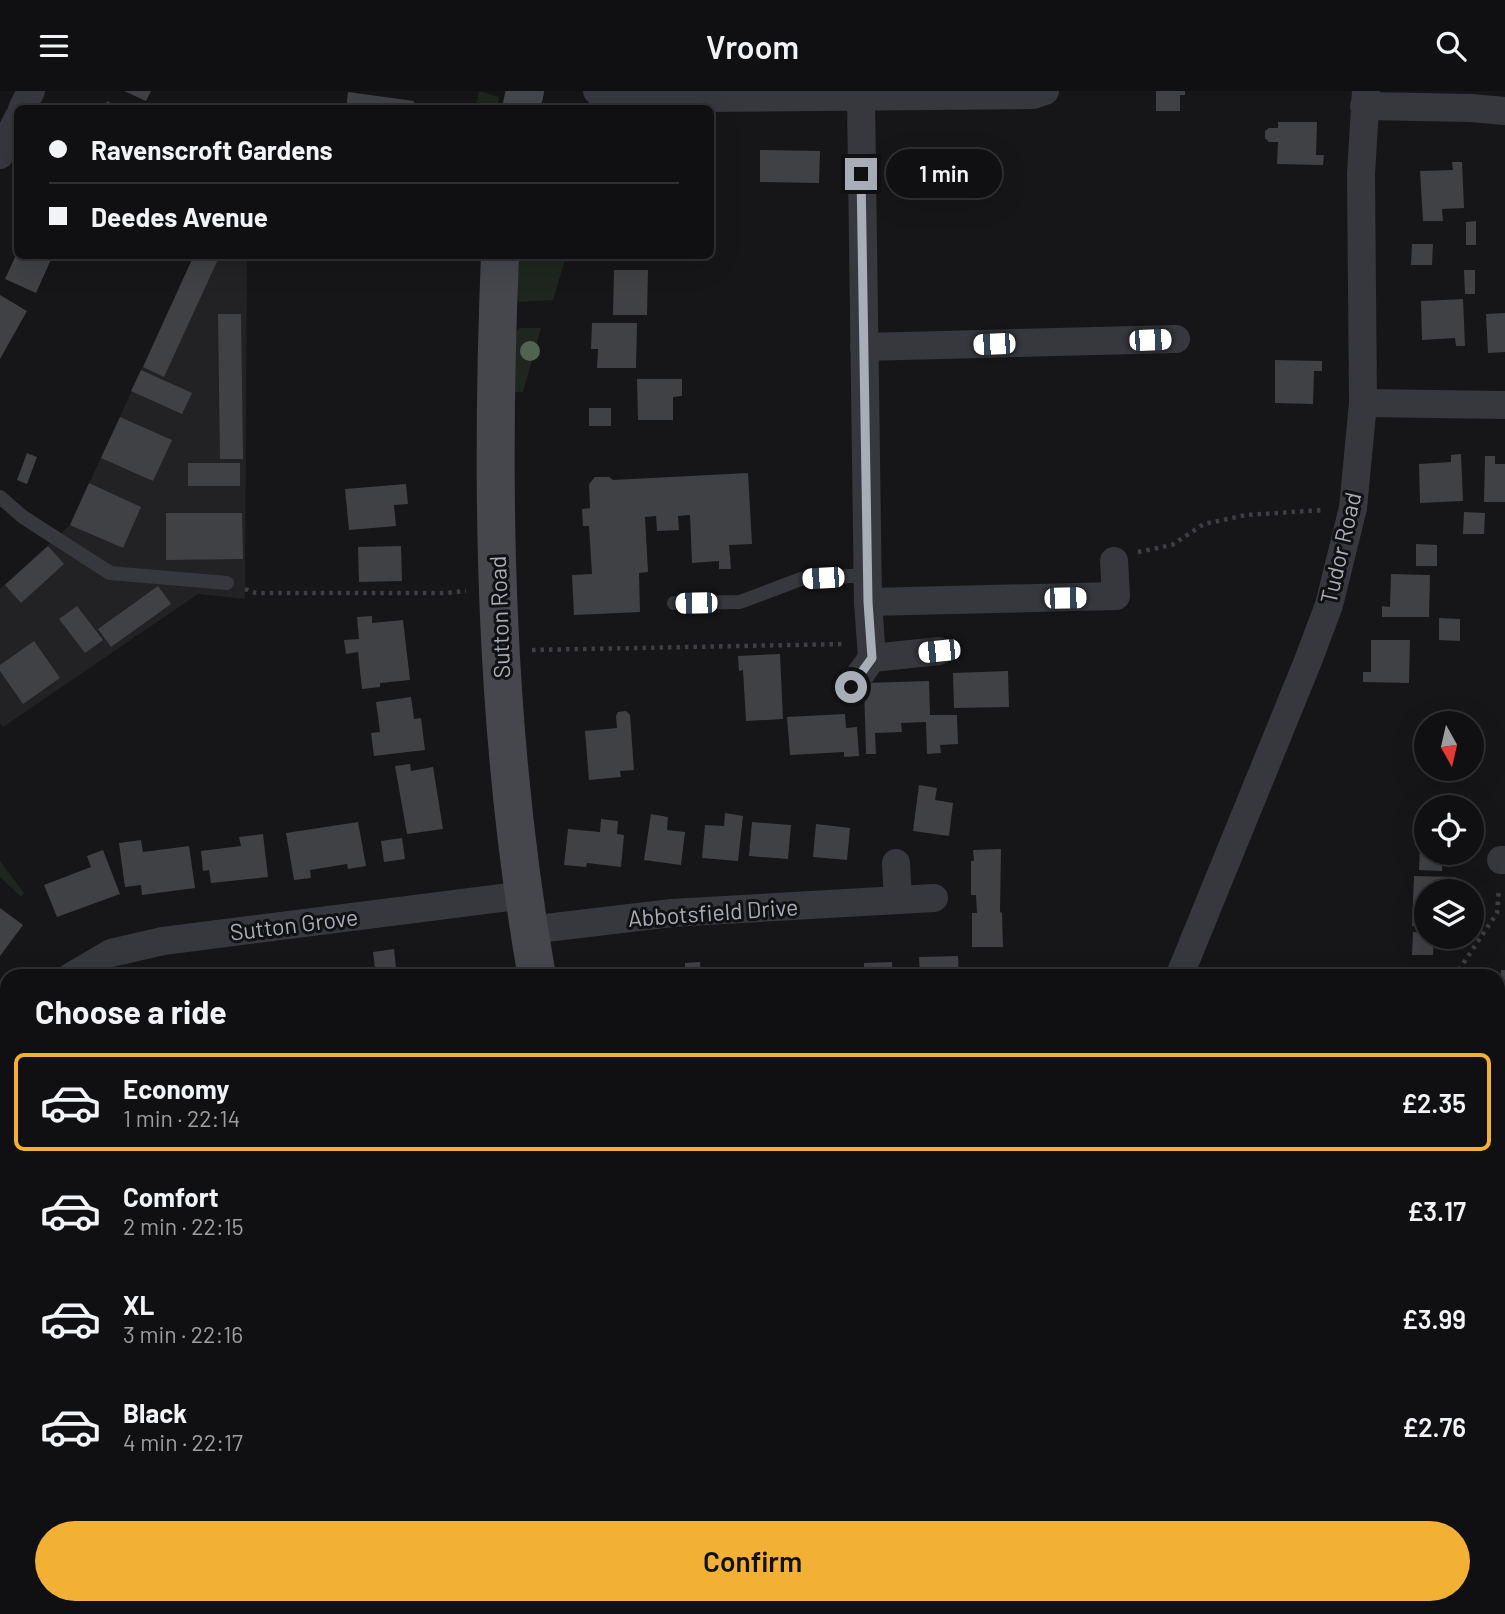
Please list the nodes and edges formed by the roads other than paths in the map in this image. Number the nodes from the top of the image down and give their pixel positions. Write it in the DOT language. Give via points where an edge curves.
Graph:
graph roads {
  1 [pos="597,91"];
  2 [pos="1045,91"];
  3 [pos="861,98"];
  4 [pos="1365,99"];
  5 [pos="1505,111"];
  6 [pos="500,259"];
  7 [pos="1175,339"];
  8 [pos="864,347"];
  9 [pos="1363,403"];
  10 [pos="1505,405"];
  11 [pos="0,496"];
  12 [pos="1114,561"];
  13 [pos="227,583"];
  14 [pos="868,589"];
  15 [pos="674,603"];
  16 [pos="871,651"];
  17 [pos="939,651"];
  18 [pos="851,687"];
  19 [pos="896,863"];
  20 [pos="934,898"];
  21 [pos="898,900"];
  22 [pos="527,913"];
  23 [pos="84,969"];
  24 [pos="536,969"];
  25 [pos="1181,969"];
  1 -- 3 [label="street" via="651,98"];
  2 -- 3 [label="street" via="1033,95"];
  3 -- 8 [label="street"];
  4 -- 5 [label="street"];
  4 -- 9 [label="street, Tudor Road" via="1361,174"];
  6 -- 22 [label="street, Sutton Road" via="498,586 504,708"];
  7 -- 8 [label="street"];
  8 -- 14 [label="street"];
  9 -- 10 [label="street"];
  9 -- 25 [label="street, Tudor Road" via="1353,508 1329,605"];
  11 -- 13 [label="lane" via="23,517 110,573"];
  12 -- 14 [label="street" via="1116,596"];
  14 -- 15 [label="lane" via="801,579 740,602"];
  14 -- 16 [label="street"];
  16 -- 17 [label="street"];
  16 -- 18 [label="street"];
  19 -- 21 [label="street"];
  20 -- 21 [label="street, Abbotsfield Drive"];
  21 -- 22 [label="street, Abbotsfield Drive" via="672,913"];
  22 -- 23 [label="street, Sutton Grove" via="163,941 111,953"];
  22 -- 24 [label="street, Sutton Road"];
}
